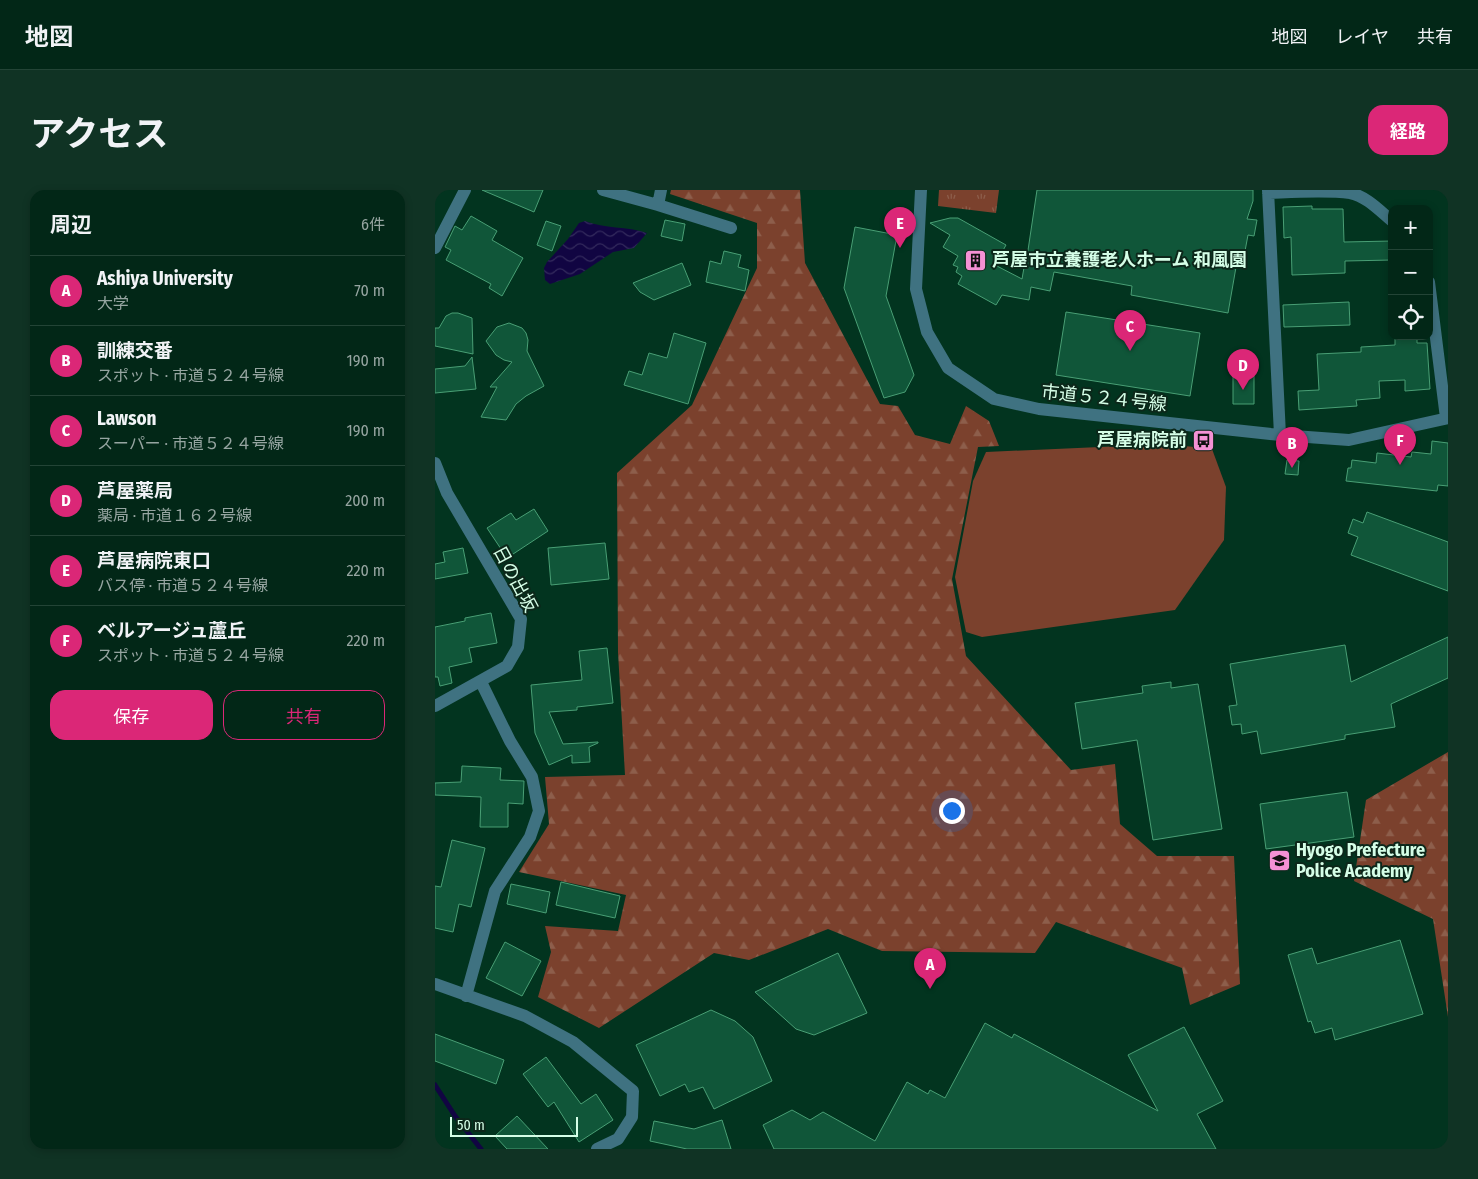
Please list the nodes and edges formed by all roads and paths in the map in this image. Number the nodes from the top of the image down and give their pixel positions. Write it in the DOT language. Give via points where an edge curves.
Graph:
graph roads {
  1 [pos="465,190"];
  2 [pos="603,190"];
  3 [pos="661,190"];
  4 [pos="921,190"];
  5 [pos="1268,191"];
  6 [pos="658,205"];
  7 [pos="1388,218"];
  8 [pos="731,228"];
  9 [pos="435,248"];
  10 [pos="1431,295"];
  11 [pos="1447,418"];
  12 [pos="1280,435"];
  13 [pos="435,463"];
  14 [pos="441,494"];
  15 [pos="481,682"];
  16 [pos="435,706"];
  17 [pos="435,984"];
  18 [pos="466,996"];
  19 [pos="621,1144"];
  20 [pos="597,1149"];
  1 -- 9 [label="street"];
  2 -- 6 [label="street"];
  3 -- 6 [label="street"];
  4 -- 12 [label="street, 市道５２４号線" via="916,289 927,332 948,368 993,399 1039,409"];
  5 -- 7 [label="street" via="1351,193 1369,202"];
  5 -- 12 [label="street"];
  6 -- 8 [label="street"];
  10 -- 11 [label="street"];
  11 -- 12 [label="street, 市道５２４号線" via="1349,440"];
  13 -- 14 [label="street, 日の出坂"];
  14 -- 15 [label="street, 日の出坂" via="521,620 518,647 507,666"];
  15 -- 16 [label="street, 日の出坂"];
  15 -- 18 [label="street" via="532,777 539,811 530,837 495,891"];
  17 -- 18 [label="street"];
  18 -- 19 [label="street" via="525,1016 573,1042 633,1091 633,1117"];
  19 -- 20 [label="street"];
}
